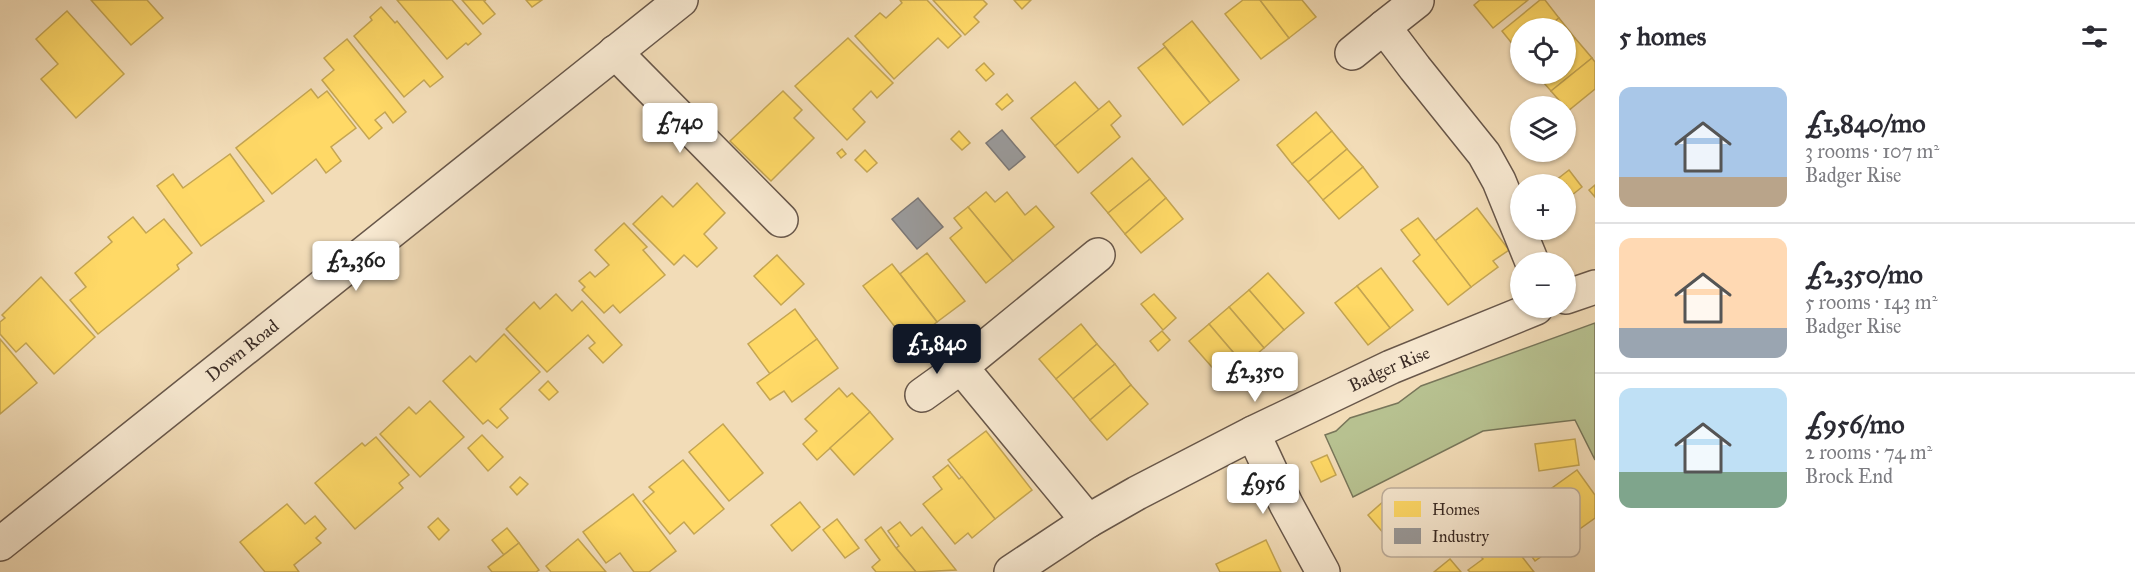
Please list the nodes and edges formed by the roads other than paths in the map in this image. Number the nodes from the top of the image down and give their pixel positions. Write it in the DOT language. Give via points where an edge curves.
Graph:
graph roads {
  1 [pos="681,0"];
  2 [pos="1417,2"];
  3 [pos="1384,27"];
  4 [pos="615,52"];
  5 [pos="1352,53"];
  6 [pos="781,220"];
  7 [pos="1529,252"];
  8 [pos="1098,255"];
  9 [pos="1595,287"];
  10 [pos="1576,294"];
  11 [pos="1511,318"];
  12 [pos="961,367"];
  13 [pos="922,395"];
  14 [pos="1253,433"];
  15 [pos="1088,521"];
  16 [pos="0,544"];
  17 [pos="1011,572"];
  18 [pos="1323,572"];
  1 -- 4 [label="street, Down Road"];
  2 -- 3 [label="street"];
  3 -- 5 [label="street"];
  3 -- 7 [label="street" via="1484,154"];
  4 -- 6 [label="street"];
  4 -- 16 [label="street, Down Road"];
  8 -- 12 [label="street"];
  9 -- 10 [label="street"];
  11 -- 14 [label="street, Badger Rise" via="1391,367"];
  12 -- 13 [label="street"];
  12 -- 15 [label="street"];
  14 -- 15 [label="street, Badger Rise"];
  14 -- 18 [label="street"];
  15 -- 17 [label="street, Badger Rise"];
}
